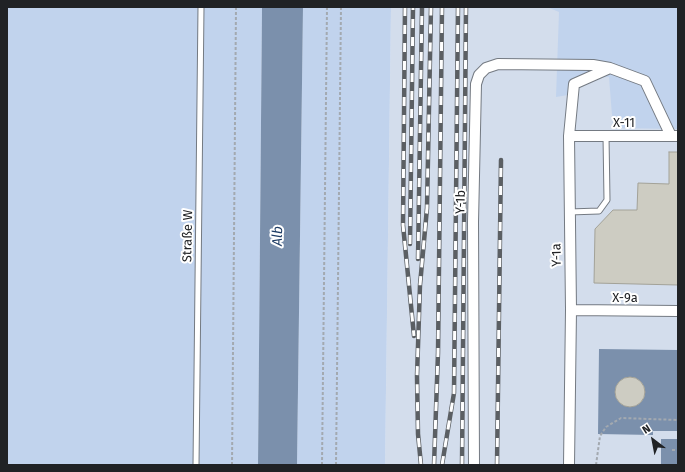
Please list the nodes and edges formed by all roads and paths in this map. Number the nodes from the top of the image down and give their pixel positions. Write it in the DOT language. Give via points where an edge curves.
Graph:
graph roads {
  1 [pos="201,7"];
  2 [pos="236,7"];
  3 [pos="326,7"];
  4 [pos="341,7"];
  5 [pos="610,68"];
  6 [pos="569,136"];
  7 [pos="606,136"];
  8 [pos="674,136"];
  9 [pos="569,212"];
  10 [pos="571,310"];
  11 [pos="678,311"];
  12 [pos="678,420"];
  13 [pos="672,450"];
  14 [pos="678,450"];
  15 [pos="196,465"];
  16 [pos="232,465"];
  17 [pos="322,465"];
  18 [pos="336,465"];
  19 [pos="474,465"];
  20 [pos="569,465"];
  21 [pos="596,465"];
  1 -- 15 [label="lane, Straße W"];
  2 -- 16 [label="path"];
  3 -- 17 [label="path"];
  4 -- 18 [label="path"];
  5 -- 6 [label="street, Y-1a" via="574,84"];
  5 -- 8 [label="street" via="645,81"];
  5 -- 19 [label="street, Y-1b" via="593,65 498,64 486,68 479,75 476,84 473,222"];
  6 -- 7 [label="street, X-11"];
  6 -- 9 [label="street, Y-1a"];
  7 -- 8 [label="street, X-11"];
  7 -- 9 [label="lane" via="607,200 599,211"];
  9 -- 10 [label="street, Y-1a"];
  10 -- 11 [label="street, X-9a"];
  10 -- 20 [label="street, Y-1a"];
  12 -- 21 [label="path" via="621,418 606,427 600,436"];
  13 -- 14 [label="path"];
}
